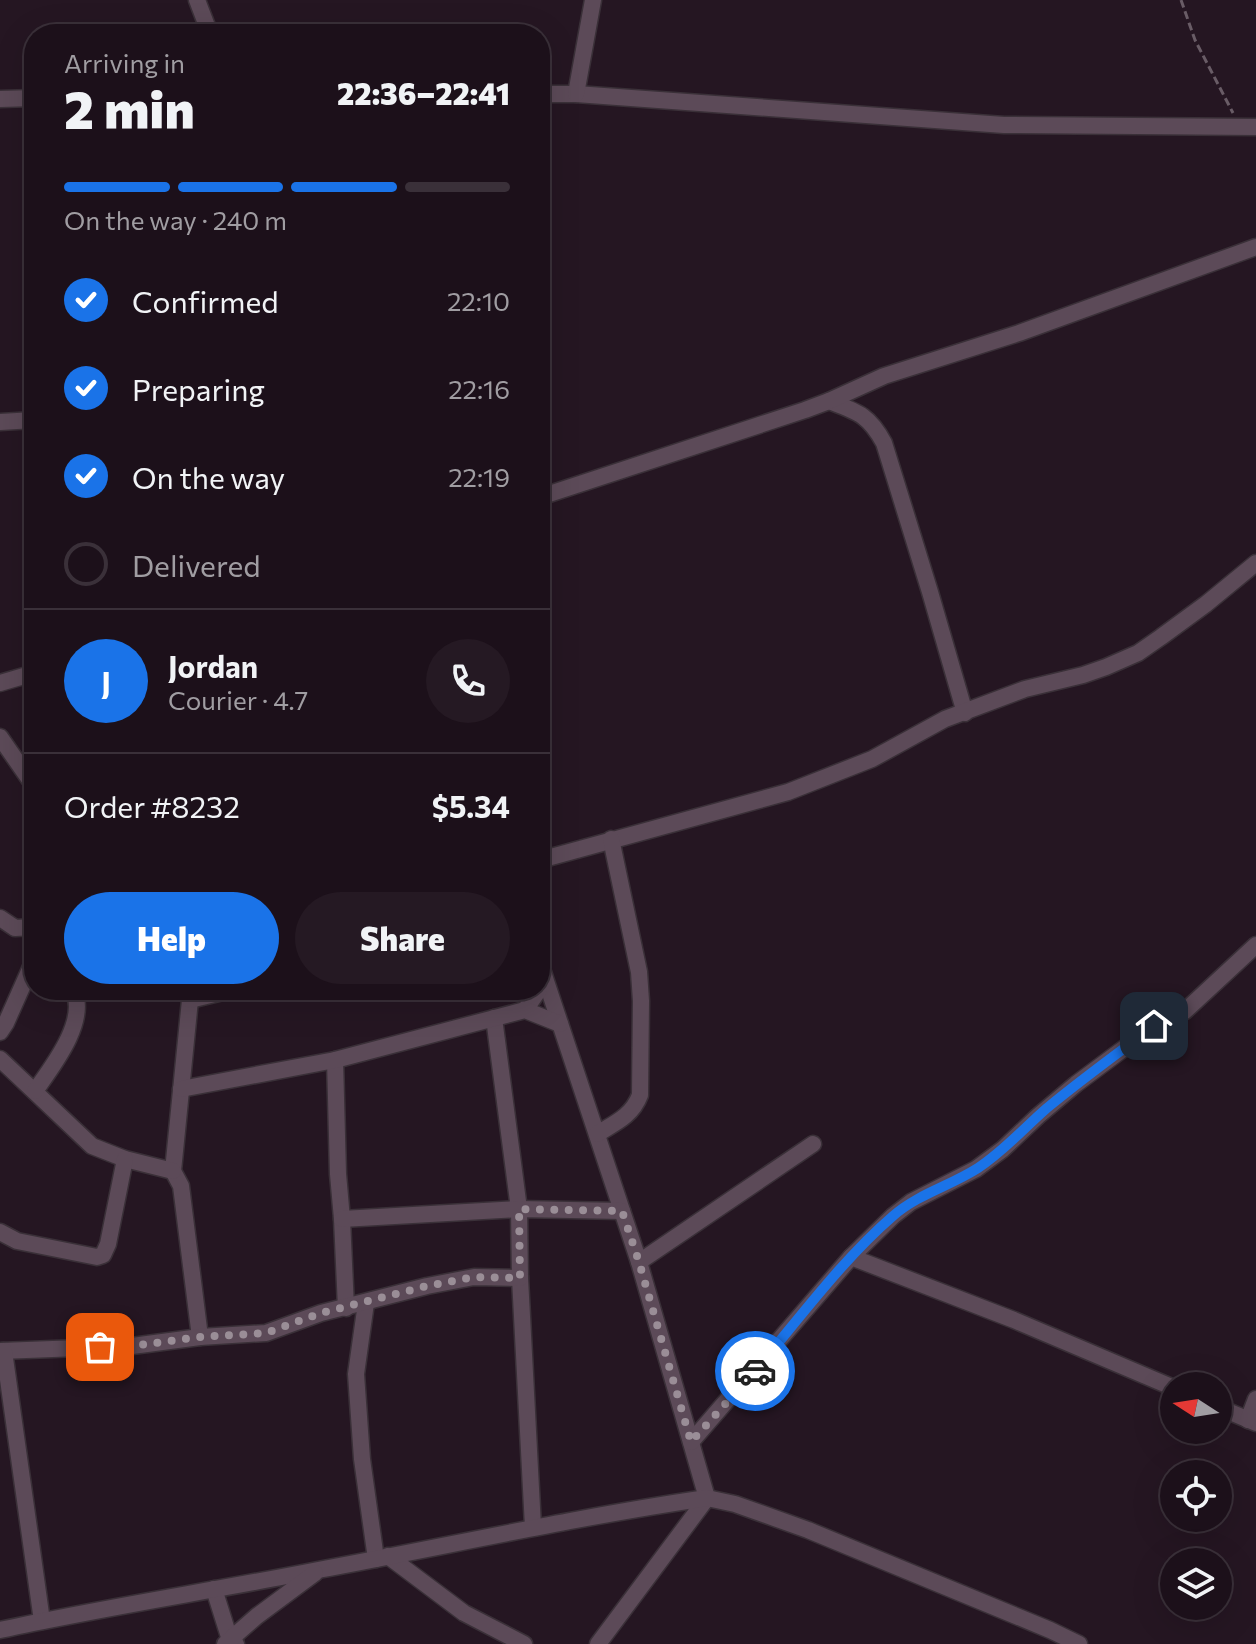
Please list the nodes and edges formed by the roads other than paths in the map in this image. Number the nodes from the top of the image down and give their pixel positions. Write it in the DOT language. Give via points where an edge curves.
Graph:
graph roads {
  1 [pos="197,0"];
  2 [pos="593,0"];
  3 [pos="206,24"];
  4 [pos="550,94"];
  5 [pos="576,94"];
  6 [pos="24,98"];
  7 [pos="0,99"];
  8 [pos="1248,127"];
  9 [pos="1256,247"];
  10 [pos="829,401"];
  11 [pos="24,421"];
  12 [pos="0,422"];
  13 [pos="550,494"];
  14 [pos="1256,563"];
  15 [pos="24,676"];
  16 [pos="0,683"];
  17 [pos="965,713"];
  18 [pos="0,737"];
  19 [pos="24,772"];
  20 [pos="611,839"];
  21 [pos="550,857"];
  22 [pos="0,918"];
  23 [pos="24,928"];
  24 [pos="1256,945"];
  25 [pos="24,982"];
  26 [pos="77,1000"];
  27 [pos="190,1000"];
  28 [pos="532,1000"];
  29 [pos="548,1000"];
  30 [pos="525,1010"];
  31 [pos="494,1018"];
  32 [pos="560,1024"];
  33 [pos="0,1032"];
  34 [pos="0,1059"];
  35 [pos="335,1060"];
  36 [pos="181,1089"];
  37 [pos="35,1091"];
  38 [pos="597,1134"];
  39 [pos="813,1144"];
  40 [pos="125,1159"];
  41 [pos="173,1171"];
  42 [pos="519,1209"];
  43 [pos="622,1211"];
  44 [pos="342,1219"];
  45 [pos="0,1232"];
  46 [pos="851,1257"];
  47 [pos="639,1262"];
  48 [pos="520,1278"];
  49 [pos="366,1303"];
  50 [pos="346,1308"];
  51 [pos="200,1337"];
  52 [pos="2,1351"];
  53 [pos="1160,1382"];
  54 [pos="1256,1399"];
  55 [pos="1232,1413"];
  56 [pos="1252,1421"];
  57 [pos="691,1442"];
  58 [pos="707,1498"];
  59 [pos="533,1527"];
  60 [pos="382,1557"];
  61 [pos="317,1570"];
  62 [pos="214,1589"];
  63 [pos="42,1621"];
  64 [pos="0,1630"];
  65 [pos="1049,1637"];
  66 [pos="230,1643"];
  67 [pos="524,1644"];
  68 [pos="598,1644"];
  69 [pos="1079,1644"];
  1 -- 3 [label="street"];
  2 -- 5 [label="street"];
  4 -- 5 [label="street"];
  5 -- 8 [label="street" via="1004,125"];
  6 -- 7 [label="street"];
  9 -- 10 [label="street" via="884,376"];
  10 -- 13 [label="street"];
  10 -- 17 [label="street" via="865,417 884,443"];
  11 -- 12 [label="street"];
  14 -- 17 [label="street" via="1138,653"];
  15 -- 16 [label="street"];
  17 -- 20 [label="street" via="872,759 788,792"];
  18 -- 19 [label="street"];
  20 -- 21 [label="street"];
  20 -- 38 [label="street" via="639,972 640,1095 622,1119"];
  22 -- 23 [label="street"];
  24 -- 46 [label="street" via="1185,1011 1154,1026 1076,1084 976,1169 911,1202"];
  25 -- 33 [label="street"];
  26 -- 37 [label="street" via="63,1052"];
  27 -- 36 [label="street"];
  28 -- 30 [label="street"];
  29 -- 32 [label="street"];
  30 -- 31 [label="street"];
  30 -- 32 [label="street"];
  31 -- 35 [label="street"];
  31 -- 42 [label="street"];
  32 -- 38 [label="street"];
  34 -- 37 [label="street"];
  35 -- 36 [label="street"];
  35 -- 44 [label="street"];
  36 -- 41 [label="street"];
  37 -- 40 [label="street" via="92,1146"];
  38 -- 43 [label="street"];
  39 -- 47 [label="street"];
  40 -- 41 [label="street"];
  40 -- 45 [label="street" via="103,1255 17,1241"];
  41 -- 51 [label="street" via="181,1186"];
  42 -- 43 [label="street"];
  42 -- 44 [label="street"];
  42 -- 48 [label="street"];
  43 -- 47 [label="street"];
  44 -- 50 [label="street"];
  46 -- 53 [label="street"];
  46 -- 57 [label="street"];
  47 -- 57 [label="street"];
  48 -- 49 [label="street" via="474,1277"];
  48 -- 59 [label="street"];
  49 -- 50 [label="street"];
  49 -- 60 [label="street" via="356,1374 362,1459"];
  50 -- 51 [label="street" via="266,1333"];
  51 -- 52 [label="street" via="132,1346"];
  52 -- 63 [label="street"];
  54 -- 56 [label="street"];
  55 -- 56 [label="street"];
  57 -- 58 [label="street"];
  58 -- 59 [label="street"];
  58 -- 65 [label="street" via="808,1530"];
  58 -- 68 [label="street"];
  59 -- 60 [label="street"];
  60 -- 61 [label="street"];
  60 -- 67 [label="street" via="464,1613"];
  61 -- 62 [label="street"];
  61 -- 66 [label="street"];
  62 -- 63 [label="street"];
  62 -- 66 [label="street"];
  63 -- 64 [label="street"];
  65 -- 69 [label="street"];
}
